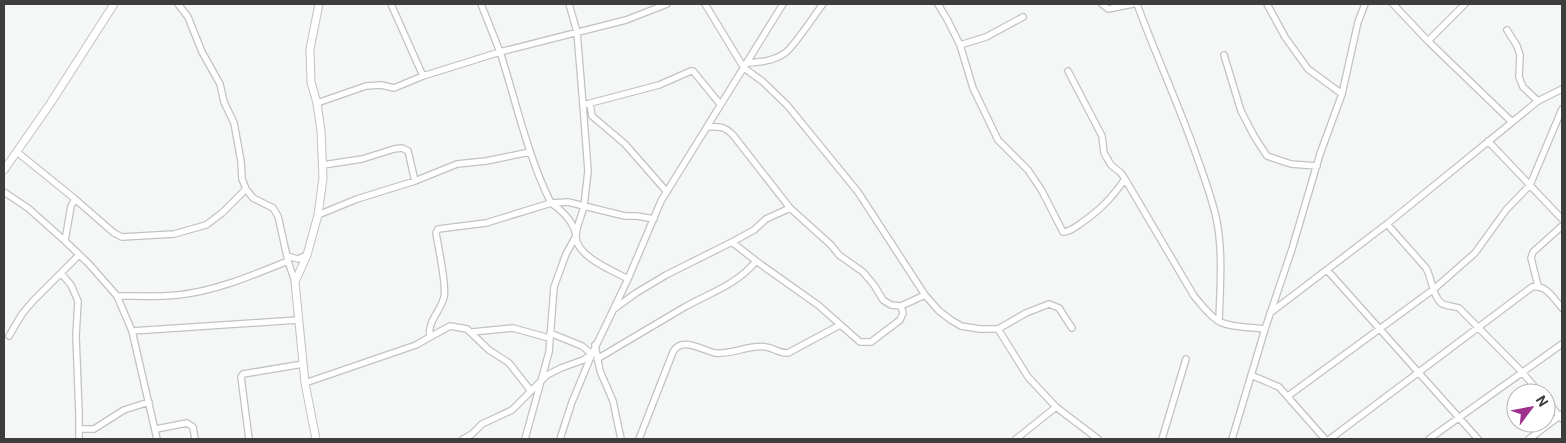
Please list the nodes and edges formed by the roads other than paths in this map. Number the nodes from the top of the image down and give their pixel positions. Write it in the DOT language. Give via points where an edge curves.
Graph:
graph roads {
  1 [pos="114,4"];
  2 [pos="178,4"];
  3 [pos="319,4"];
  4 [pos="391,4"];
  5 [pos="481,4"];
  6 [pos="569,4"];
  7 [pos="667,4"];
  8 [pos="705,4"];
  9 [pos="783,4"];
  10 [pos="823,4"];
  11 [pos="938,4"];
  12 [pos="1102,4"];
  13 [pos="1133,4"];
  14 [pos="1137,4"];
  15 [pos="1268,4"];
  16 [pos="1365,4"];
  17 [pos="1394,4"];
  18 [pos="1464,4"];
  19 [pos="1023,17"];
  20 [pos="1507,30"];
  21 [pos="577,32"];
  22 [pos="1428,41"];
  23 [pos="960,45"];
  24 [pos="500,52"];
  25 [pos="1224,55"];
  26 [pos="746,65"];
  27 [pos="1068,71"];
  28 [pos="423,76"];
  29 [pos="1562,89"];
  30 [pos="1342,94"];
  31 [pos="1538,101"];
  32 [pos="316,103"];
  33 [pos="587,104"];
  34 [pos="720,104"];
  35 [pos="1562,109"];
  36 [pos="1512,122"];
  37 [pos="708,127"];
  38 [pos="1488,141"];
  39 [pos="17,152"];
  40 [pos="530,152"];
  41 [pos="322,165"];
  42 [pos="1317,166"];
  43 [pos="4,170"];
  44 [pos="1125,179"];
  45 [pos="415,182"];
  46 [pos="1530,185"];
  47 [pos="246,189"];
  48 [pos="4,192"];
  49 [pos="667,192"];
  50 [pos="76,199"];
  51 [pos="550,203"];
  52 [pos="584,206"];
  53 [pos="790,208"];
  54 [pos="318,215"];
  55 [pos="654,219"];
  56 [pos="1562,219"];
  57 [pos="1387,224"];
  58 [pos="1562,226"];
  59 [pos="576,236"];
  60 [pos="65,241"];
  61 [pos="732,242"];
  62 [pos="307,254"];
  63 [pos="79,255"];
  64 [pos="288,258"];
  65 [pos="756,261"];
  66 [pos="1327,270"];
  67 [pos="61,273"];
  68 [pos="628,279"];
  69 [pos="295,282"];
  70 [pos="1538,286"];
  71 [pos="1434,289"];
  72 [pos="925,295"];
  73 [pos="117,296"];
  74 [pos="901,306"];
  75 [pos="1562,308"];
  76 [pos="612,310"];
  77 [pos="1270,314"];
  78 [pos="298,320"];
  79 [pos="1219,321"];
  80 [pos="840,325"];
  81 [pos="1479,327"];
  82 [pos="1072,328"];
  83 [pos="998,329"];
  84 [pos="1265,329"];
  85 [pos="1378,330"];
  86 [pos="132,331"];
  87 [pos="472,332"];
  88 [pos="9,336"];
  89 [pos="550,336"];
  90 [pos="430,337"];
  91 [pos="1562,344"];
  92 [pos="595,355"];
  93 [pos="1186,359"];
  94 [pos="303,364"];
  95 [pos="1522,372"];
  96 [pos="1418,373"];
  97 [pos="1251,375"];
  98 [pos="542,380"];
  99 [pos="305,383"];
  100 [pos="1531,383"];
  101 [pos="531,391"];
  102 [pos="1288,396"];
  103 [pos="149,402"];
  104 [pos="1056,408"];
  105 [pos="1561,416"];
  106 [pos="1458,417"];
  107 [pos="79,428"];
  108 [pos="156,429"];
  109 [pos="79,439"];
  110 [pos="157,439"];
  111 [pos="195,439"];
  112 [pos="249,439"];
  113 [pos="316,439"];
  114 [pos="463,439"];
  115 [pos="525,439"];
  116 [pos="560,439"];
  117 [pos="622,439"];
  118 [pos="639,439"];
  119 [pos="1016,439"];
  120 [pos="1098,439"];
  121 [pos="1162,439"];
  122 [pos="1232,439"];
  123 [pos="1325,439"];
  124 [pos="1330,439"];
  125 [pos="1429,439"];
  126 [pos="1478,439"];
  127 [pos="1529,439"];
  1 -- 39 [label="street"];
  2 -- 47 [label="street" via="220,84 234,123"];
  3 -- 32 [label="street" via="310,49 311,82"];
  4 -- 28 [label="street"];
  5 -- 24 [label="street"];
  6 -- 21 [label="street"];
  7 -- 21 [label="street" via="626,20"];
  8 -- 26 [label="street"];
  9 -- 26 [label="street"];
  10 -- 26 [label="street" via="786,53"];
  11 -- 23 [label="street"];
  12 -- 13 [label="street" via="1108,9"];
  14 -- 79 [label="street" via="1183,116 1210,193 1217,224"];
  15 -- 30 [label="street" via="1285,37 1308,69"];
  16 -- 30 [label="street"];
  17 -- 22 [label="street"];
  18 -- 22 [label="street"];
  19 -- 23 [label="street"];
  20 -- 31 [label="street" via="1520,55 1519,77 1523,87"];
  21 -- 24 [label="street"];
  21 -- 33 [label="street"];
  22 -- 36 [label="street"];
  23 -- 44 [label="street" via="973,88 998,140 1028,170 1063,232 1096,213"];
  24 -- 28 [label="street"];
  24 -- 40 [label="street"];
  25 -- 42 [label="street" via="1241,111 1267,156 1292,164"];
  26 -- 34 [label="street"];
  26 -- 72 [label="street" via="787,105 858,192"];
  27 -- 44 [label="street" via="1102,136 1104,154"];
  28 -- 32 [label="street" via="394,88 366,86"];
  29 -- 31 [label="street"];
  30 -- 42 [label="street"];
  31 -- 36 [label="street"];
  32 -- 41 [label="street"];
  33 -- 34 [label="street" via="659,85 693,71"];
  33 -- 49 [label="street" via="592,116 625,144"];
  33 -- 52 [label="street" via="588,171"];
  34 -- 37 [label="street"];
  35 -- 46 [label="street"];
  36 -- 38 [label="street"];
  37 -- 49 [label="street"];
  37 -- 53 [label="street" via="720,126 734,134"];
  38 -- 46 [label="street"];
  38 -- 57 [label="street"];
  39 -- 43 [label="street"];
  39 -- 50 [label="street"];
  40 -- 45 [label="street" via="457,164"];
  40 -- 51 [label="street"];
  41 -- 45 [label="street" via="405,148"];
  41 -- 54 [label="street"];
  42 -- 77 [label="street"];
  44 -- 79 [label="street" via="1194,296"];
  45 -- 54 [label="street" via="357,199"];
  46 -- 56 [label="street"];
  46 -- 71 [label="street" via="1506,210 1475,253"];
  47 -- 50 [label="street" via="222,214 206,225 174,234 130,237 114,233"];
  47 -- 64 [label="street" via="277,213"];
  48 -- 60 [label="street" via="28,208"];
  49 -- 55 [label="street"];
  50 -- 60 [label="street" via="71,206"];
  51 -- 52 [label="street" via="568,202"];
  51 -- 59 [label="street" via="571,223"];
  51 -- 90 [label="street" via="486,223 438,229 444,296 434,314"];
  52 -- 55 [label="street"];
  52 -- 59 [label="street"];
  53 -- 61 [label="street" via="766,219"];
  53 -- 74 [label="street" via="839,255 863,272 882,300"];
  54 -- 62 [label="street"];
  55 -- 68 [label="street"];
  57 -- 66 [label="street"];
  57 -- 71 [label="street" via="1426,268"];
  58 -- 70 [label="street" via="1530,258"];
  59 -- 68 [label="street" via="584,254"];
  59 -- 89 [label="street" via="554,287"];
  60 -- 63 [label="street"];
  61 -- 65 [label="street"];
  61 -- 76 [label="street" via="666,275"];
  62 -- 64 [label="street" via="298,259"];
  62 -- 69 [label="street"];
  63 -- 67 [label="street"];
  63 -- 73 [label="street"];
  64 -- 69 [label="street"];
  64 -- 73 [label="street" via="252,276 203,290 179,295"];
  65 -- 80 [label="street" via="818,305"];
  65 -- 92 [label="street" via="733,283"];
  66 -- 77 [label="street"];
  66 -- 85 [label="street"];
  67 -- 88 [label="street" via="22,314"];
  67 -- 107 [label="street" via="78,301"];
  68 -- 76 [label="street"];
  69 -- 78 [label="street"];
  70 -- 75 [label="street" via="1544,288"];
  70 -- 81 [label="street" via="1532,287"];
  71 -- 81 [label="street" via="1440,302 1459,308"];
  71 -- 85 [label="street"];
  72 -- 74 [label="street"];
  72 -- 83 [label="street" via="939,311 962,326"];
  73 -- 86 [label="street"];
  74 -- 80 [label="street" via="900,320 871,342 857,340"];
  76 -- 92 [label="street" via="596,345"];
  77 -- 84 [label="street"];
  78 -- 86 [label="street"];
  78 -- 94 [label="street"];
  79 -- 84 [label="street"];
  80 -- 118 [label="street" via="781,354 760,346 726,354 683,343 678,345"];
  81 -- 95 [label="street"];
  81 -- 96 [label="street"];
  82 -- 83 [label="street" via="1059,308 1049,304"];
  83 -- 104 [label="street" via="1028,377"];
  84 -- 97 [label="street"];
  85 -- 96 [label="street"];
  85 -- 102 [label="street"];
  86 -- 103 [label="street"];
  87 -- 89 [label="street" via="513,328"];
  87 -- 90 [label="street" via="464,327 450,326"];
  87 -- 101 [label="street" via="489,350 508,363"];
  89 -- 92 [label="street" via="582,346"];
  89 -- 98 [label="street"];
  90 -- 99 [label="street" via="416,345"];
  91 -- 95 [label="street"];
  92 -- 98 [label="street" via="553,372"];
  92 -- 116 [label="street" via="572,402"];
  92 -- 117 [label="street" via="613,402"];
  93 -- 121 [label="street"];
  94 -- 99 [label="street"];
  94 -- 112 [label="street" via="243,374"];
  95 -- 100 [label="street"];
  95 -- 106 [label="street"];
  96 -- 106 [label="street"];
  96 -- 124 [label="street"];
  97 -- 102 [label="street" via="1278,387"];
  97 -- 122 [label="street"];
  98 -- 101 [label="street"];
  98 -- 115 [label="street"];
  99 -- 113 [label="street"];
  101 -- 114 [label="street" via="512,410 482,424"];
  102 -- 123 [label="street"];
  103 -- 107 [label="street" via="124,410 94,429"];
  103 -- 108 [label="street"];
  104 -- 119 [label="street"];
  104 -- 120 [label="street"];
  105 -- 127 [label="street"];
  106 -- 125 [label="street"];
  106 -- 126 [label="street"];
  107 -- 109 [label="street"];
  108 -- 110 [label="street"];
  108 -- 111 [label="street" via="187,424 193,427"];
}
